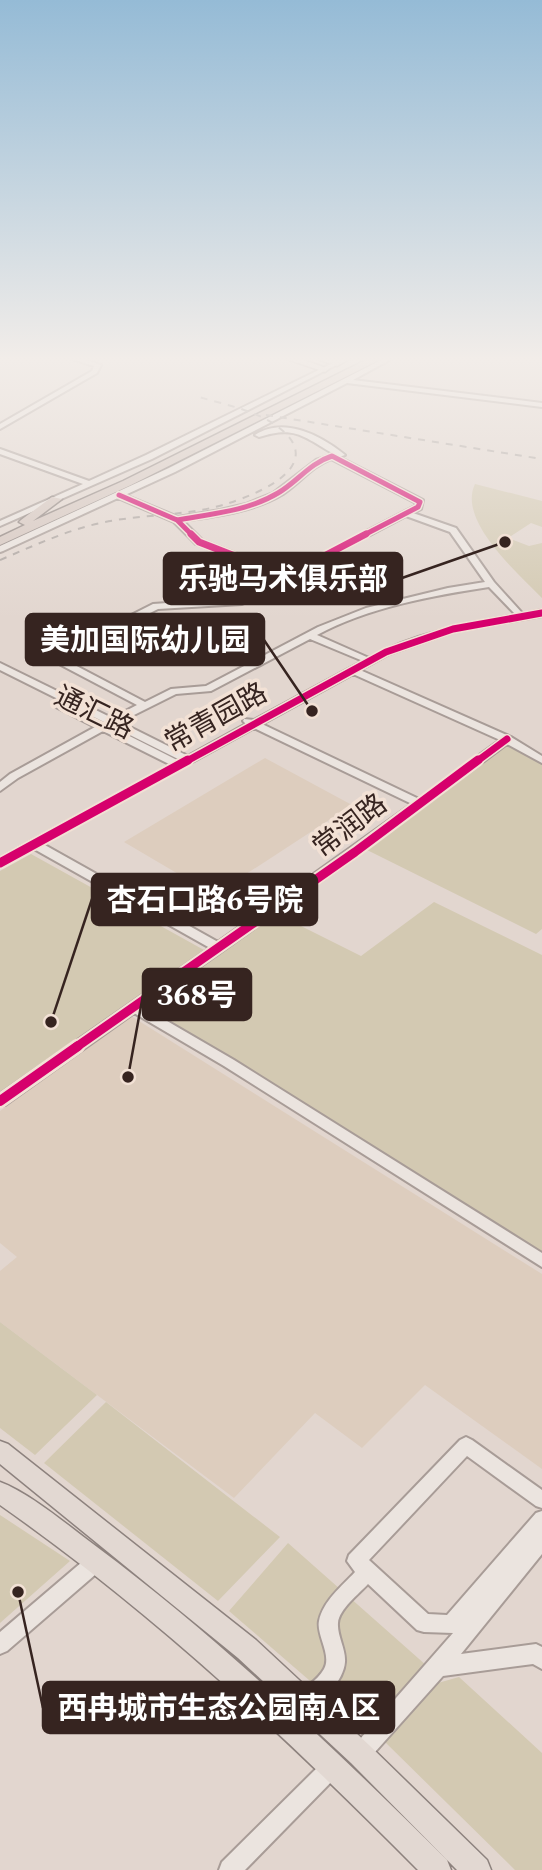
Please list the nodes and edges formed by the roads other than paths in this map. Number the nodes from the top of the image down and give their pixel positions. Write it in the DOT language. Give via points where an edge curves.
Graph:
graph roads {
  1 [pos="171,444"];
  2 [pos="189,444"];
  3 [pos="197,444"];
  4 [pos="224,444"];
  5 [pos="240,444"];
  6 [pos="320,444"];
  7 [pos="0,452"];
  8 [pos="187,463"];
  9 [pos="385,475"];
  10 [pos="90,484"];
  11 [pos="119,495"];
  12 [pos="56,499"];
  13 [pos="88,510"];
  14 [pos="405,513"];
  15 [pos="177,520"];
  16 [pos="0,524"];
  17 [pos="29,524"];
  18 [pos="0,532"];
  19 [pos="0,541"];
  20 [pos="0,549"];
  21 [pos="333,557"];
  22 [pos="491,584"];
  23 [pos="542,611"];
  24 [pos="519,613"];
  25 [pos="311,636"];
  26 [pos="364,658"];
  27 [pos="0,666"];
  28 [pos="351,670"];
  29 [pos="0,675"];
  30 [pos="146,706"];
  31 [pos="250,722"];
  32 [pos="107,724"];
  33 [pos="507,739"];
  34 [pos="542,760"];
  35 [pos="180,761"];
  36 [pos="0,788"];
  37 [pos="418,803"];
  38 [pos="34,844"];
  39 [pos="0,857"];
  40 [pos="0,863"];
  41 [pos="220,948"];
  42 [pos="133,1007"];
  43 [pos="0,1101"];
  44 [pos="542,1261"];
  45 [pos="0,1451"];
  46 [pos="0,1492"];
  47 [pos="542,1500"];
  48 [pos="542,1519"];
  49 [pos="542,1540"];
  50 [pos="96,1562"];
  51 [pos="367,1572"];
  52 [pos="0,1644"];
  53 [pos="542,1659"];
  54 [pos="438,1667"];
  55 [pos="305,1702"];
  56 [pos="360,1754"];
  57 [pos="332,1766"];
  58 [pos="230,1870"];
  59 [pos="437,1870"];
  60 [pos="477,1870"];
  1 -- 10 [label="street"];
  2 -- 17 [label="highway"];
  3 -- 17 [label="highway"];
  4 -- 8 [label="street"];
  5 -- 8 [label="street" via="197,466"];
  6 -- 9 [label="street"];
  7 -- 10 [label="street"];
  8 -- 11 [label="street"];
  10 -- 12 [label="street"];
  11 -- 13 [label="street"];
  11 -- 15 [label="street"];
  12 -- 16 [label="street"];
  12 -- 17 [label="highway"];
  13 -- 17 [label="highway"];
  13 -- 20 [label="street"];
  14 -- 15 [label="street" via="286,576 199,542"];
  14 -- 15 [label="street" via="419,502 332,456 320,459 287,488 269,496"];
  14 -- 22 [label="street" via="453,530"];
  17 -- 18 [label="highway"];
  17 -- 19 [label="highway"];
  21 -- 30 [label="street" via="242,601 156,606 75,648 65,663"];
  22 -- 24 [label="street"];
  22 -- 25 [label="street" via="369,610"];
  23 -- 24 [label="street, 常青园路"];
  23 -- 28 [label="street, 常青园路" via="428,636"];
  24 -- 26 [label="street, 常青园路" via="436,629"];
  25 -- 26 [label="street"];
  25 -- 30 [label="street" via="208,689 174,691"];
  26 -- 31 [label="street, 常青园路"];
  27 -- 32 [label="street, 通汇路"];
  28 -- 31 [label="street, 常青园路"];
  28 -- 33 [label="street"];
  29 -- 32 [label="street, 通汇路"];
  30 -- 32 [label="street"];
  31 -- 35 [label="street, 常青园路"];
  31 -- 37 [label="street"];
  32 -- 35 [label="street, 通汇路"];
  32 -- 36 [label="street"];
  33 -- 34 [label="street"];
  33 -- 37 [label="street, 常润路"];
  35 -- 38 [label="street, 常青园路"];
  35 -- 39 [label="street, 常青园路"];
  37 -- 41 [label="street, 常润路"];
  38 -- 40 [label="street, 常青园路"];
  38 -- 41 [label="street"];
  41 -- 42 [label="street, 常润路"];
  42 -- 43 [label="street, 常润路"];
  42 -- 44 [label="street"];
  45 -- 55 [label="main road" via="247,1649"];
  46 -- 50 [label="main road"];
  47 -- 51 [label="street" via="466,1445 356,1561"];
  48 -- 51 [label="street" via="451,1625 424,1623"];
  49 -- 54 [label="street"];
  50 -- 52 [label="street"];
  50 -- 57 [label="main road" via="227,1668"];
  51 -- 55 [label="street" via="337,1604 328,1622 336,1661 332,1675"];
  53 -- 54 [label="street" via="536,1654"];
  54 -- 56 [label="street"];
  55 -- 56 [label="main road"];
  56 -- 60 [label="main road"];
  57 -- 58 [label="street"];
  57 -- 59 [label="main road"];
}
